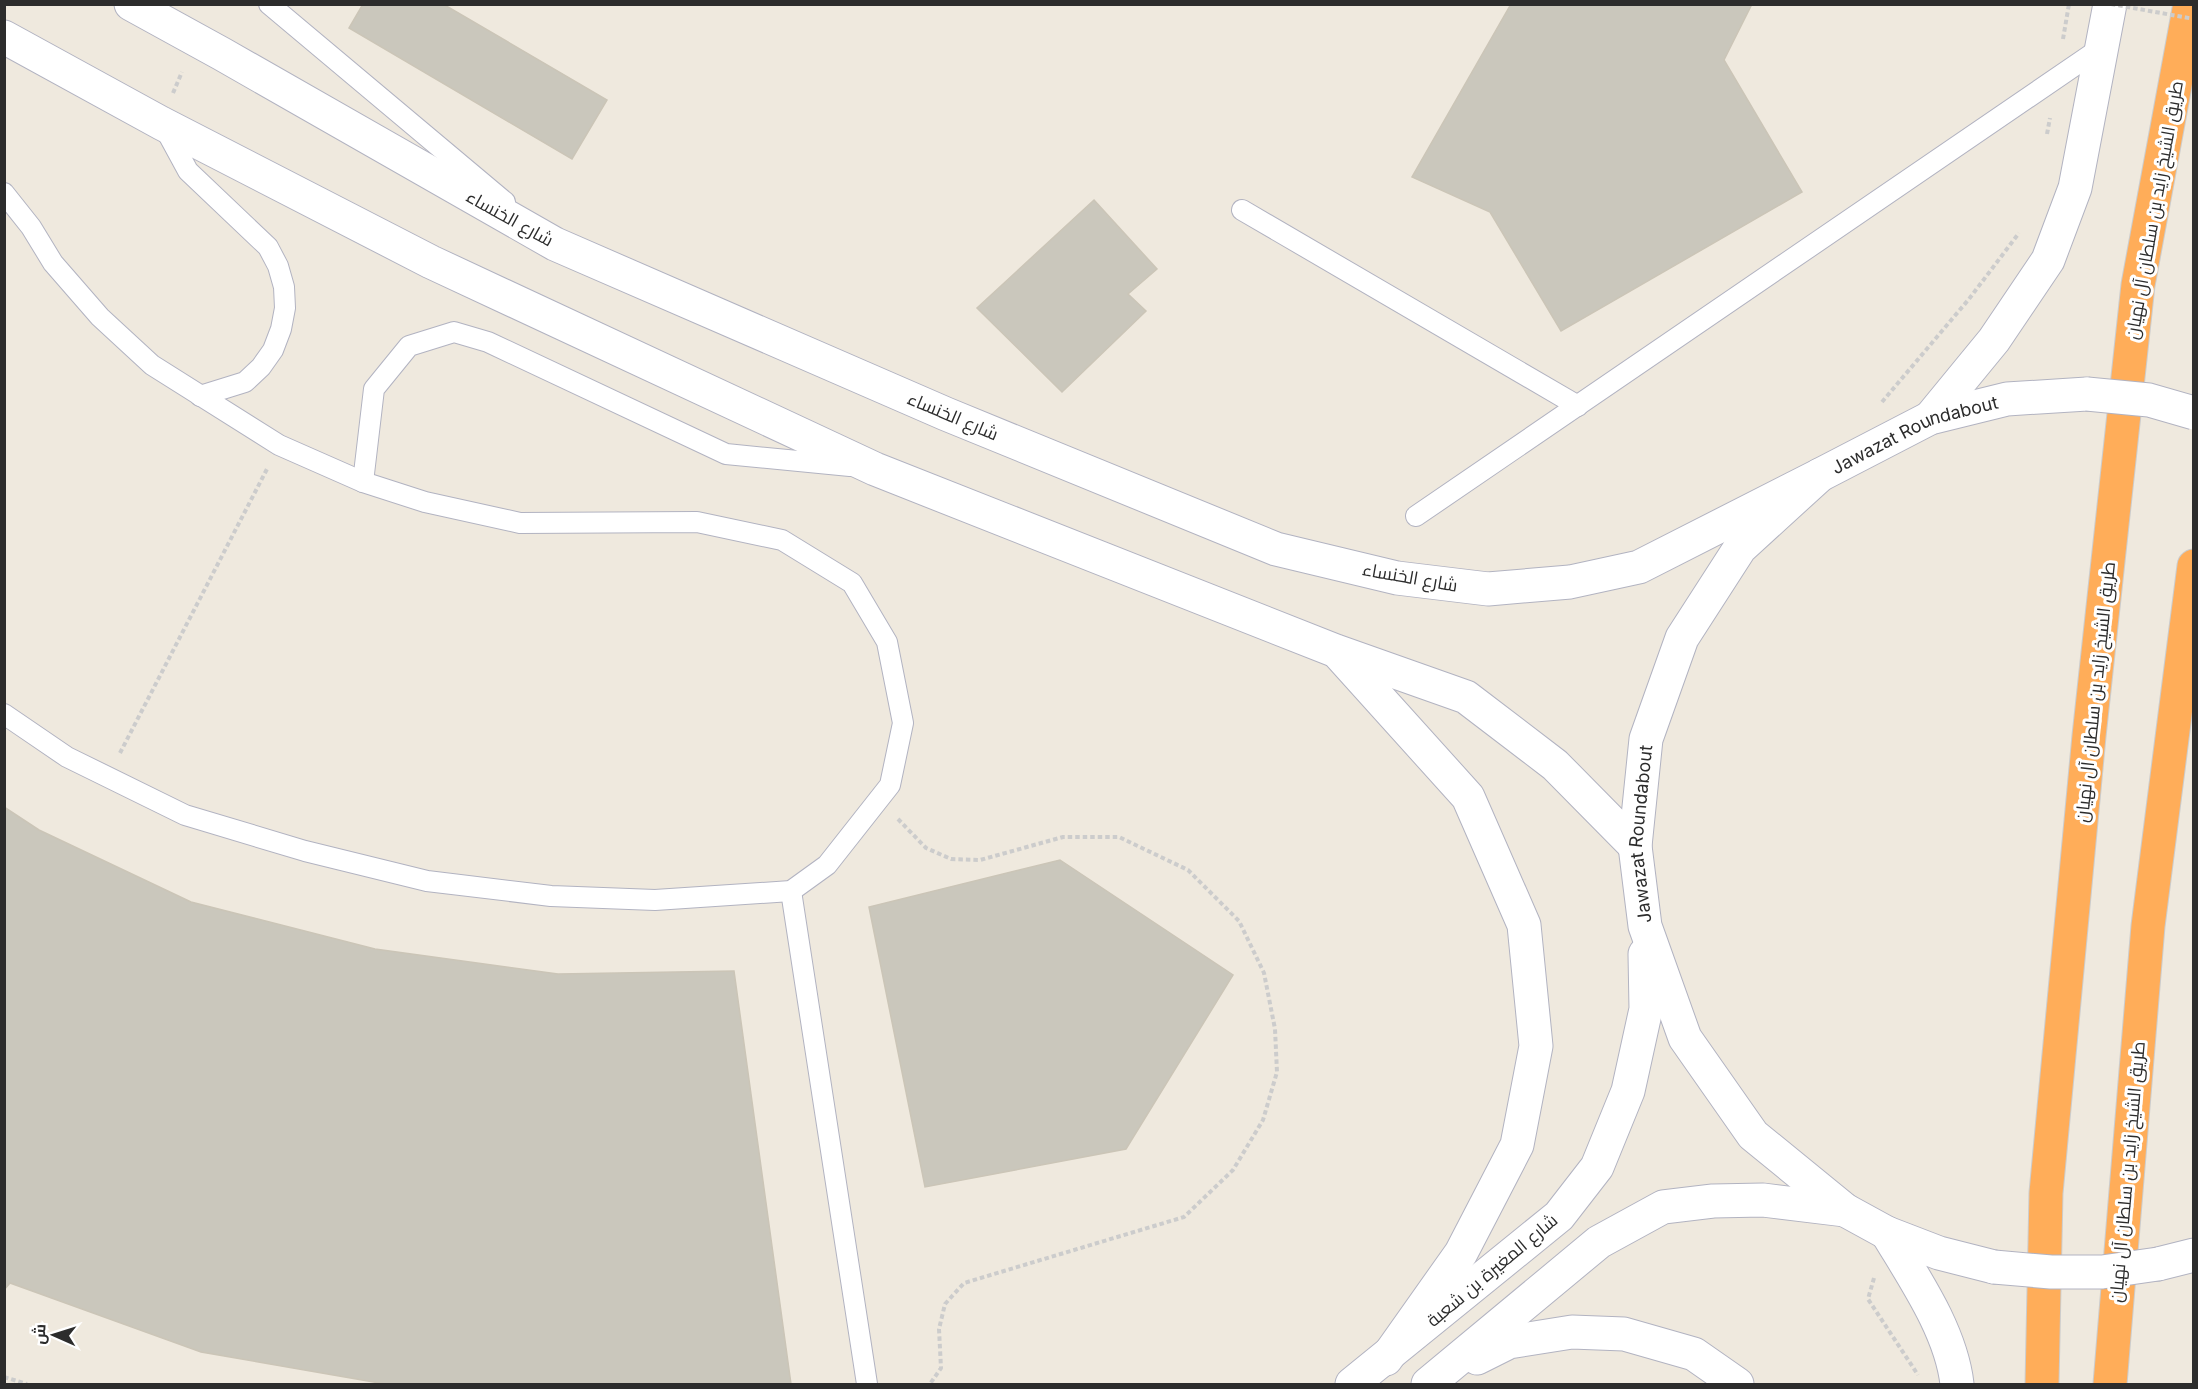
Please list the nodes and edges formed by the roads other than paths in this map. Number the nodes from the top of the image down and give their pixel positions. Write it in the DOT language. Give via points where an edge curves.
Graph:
graph roads {
  1 [pos="131,4"];
  2 [pos="269,4"];
  3 [pos="2110,4"];
  4 [pos="2190,4"];
  5 [pos="290,12"];
  6 [pos="4,37"];
  7 [pos="2102,47"];
  8 [pos="161,123"];
  9 [pos="4,193"];
  10 [pos="1242,210"];
  11 [pos="555,244"];
  12 [pos="200,396"];
  13 [pos="1578,405"];
  14 [pos="2193,413"];
  15 [pos="1930,418"];
  16 [pos="875,469"];
  17 [pos="1820,476"];
  18 [pos="363,482"];
  19 [pos="1416,516"];
  20 [pos="2193,566"];
  21 [pos="1336,651"];
  22 [pos="4,714"];
  23 [pos="1635,846"];
  24 [pos="791,891"];
  25 [pos="1645,926"];
  26 [pos="1845,1210"];
  27 [pos="1887,1233"];
  28 [pos="2193,1255"];
  29 [pos="1386,1359"];
  30 [pos="1433,1381"];
  31 [pos="867,1384"];
  32 [pos="1352,1384"];
  33 [pos="1737,1384"];
  34 [pos="1957,1384"];
  35 [pos="2042,1384"];
  36 [pos="2110,1384"];
  1 -- 11 [label="main road, شارع الخنساء"];
  2 -- 5 [label="lane"];
  3 -- 7 [label="main road"];
  4 -- 35 [label="highway, طريق الشيخ زايد بن سلطان آل نهيان" via="2138,285 2107,570 2046,1193"];
  5 -- 11 [label="lane"];
  6 -- 8 [label="main road"];
  7 -- 13 [label="lane"];
  7 -- 15 [label="main road" via="2075,188 2048,260 1994,340"];
  8 -- 12 [label="lane" via="188,171 268,247 284,287 281,329 261,368 245,382"];
  8 -- 16 [label="main road" via="431,262"];
  9 -- 12 [label="lane" via="53,263 100,317 152,365"];
  10 -- 13 [label="lane"];
  11 -- 17 [label="main road, شارع الخنساء" via="946,414 1276,549 1397,578 1488,589 1570,582 1639,567"];
  12 -- 18 [label="lane" via="279,445"];
  13 -- 19 [label="lane"];
  14 -- 15 [label="main road, Jawazat Roundabout, bridge" via="2149,400 2087,394 2007,399"];
  15 -- 17 [label="main road, Jawazat Roundabout"];
  16 -- 18 [label="lane" via="726,454 488,342 454,332 409,346 374,389"];
  16 -- 21 [label="main road"];
  17 -- 23 [label="main road, Jawazat Roundabout" via="1740,548 1682,638 1646,739"];
  18 -- 24 [label="lane" via="425,502 520,523 697,522 782,540 852,583 887,642 903,723 890,785 827,865"];
  20 -- 36 [label="highway, طريق الشيخ زايد بن سلطان آل نهيان" via="2148,926"];
  21 -- 23 [label="main road" via="1466,697 1555,765"];
  21 -- 29 [label="main road" via="1468,797 1524,925 1536,1046 1517,1145 1461,1253"];
  22 -- 24 [label="lane" via="67,757 192,817 304,851 427,881 551,896 655,900"];
  23 -- 25 [label="main road, Jawazat Roundabout"];
  24 -- 31 [label="lane"];
  25 -- 26 [label="main road, Jawazat Roundabout" via="1685,1038 1753,1135"];
  25 -- 29 [label="main road, شارع المغيرة بن شعبة" via="1646,1009 1628,1091 1597,1167 1559,1216"];
  26 -- 27 [label="main road, Jawazat Roundabout"];
  26 -- 30 [label="main road" via="1763,1200 1664,1207 1599,1242"];
  27 -- 28 [label="main road, Jawazat Roundabout, bridge" via="1939,1253 1994,1267 2051,1272 2102,1272"];
  27 -- 34 [label="main road" via="1928,1303 1955,1366"];
  29 -- 32 [label="main road, شارع المغيرة بن شعبة"];
  30 -- 33 [label="main road" via="1509,1342 1572,1332 1624,1334 1694,1354"];
}
